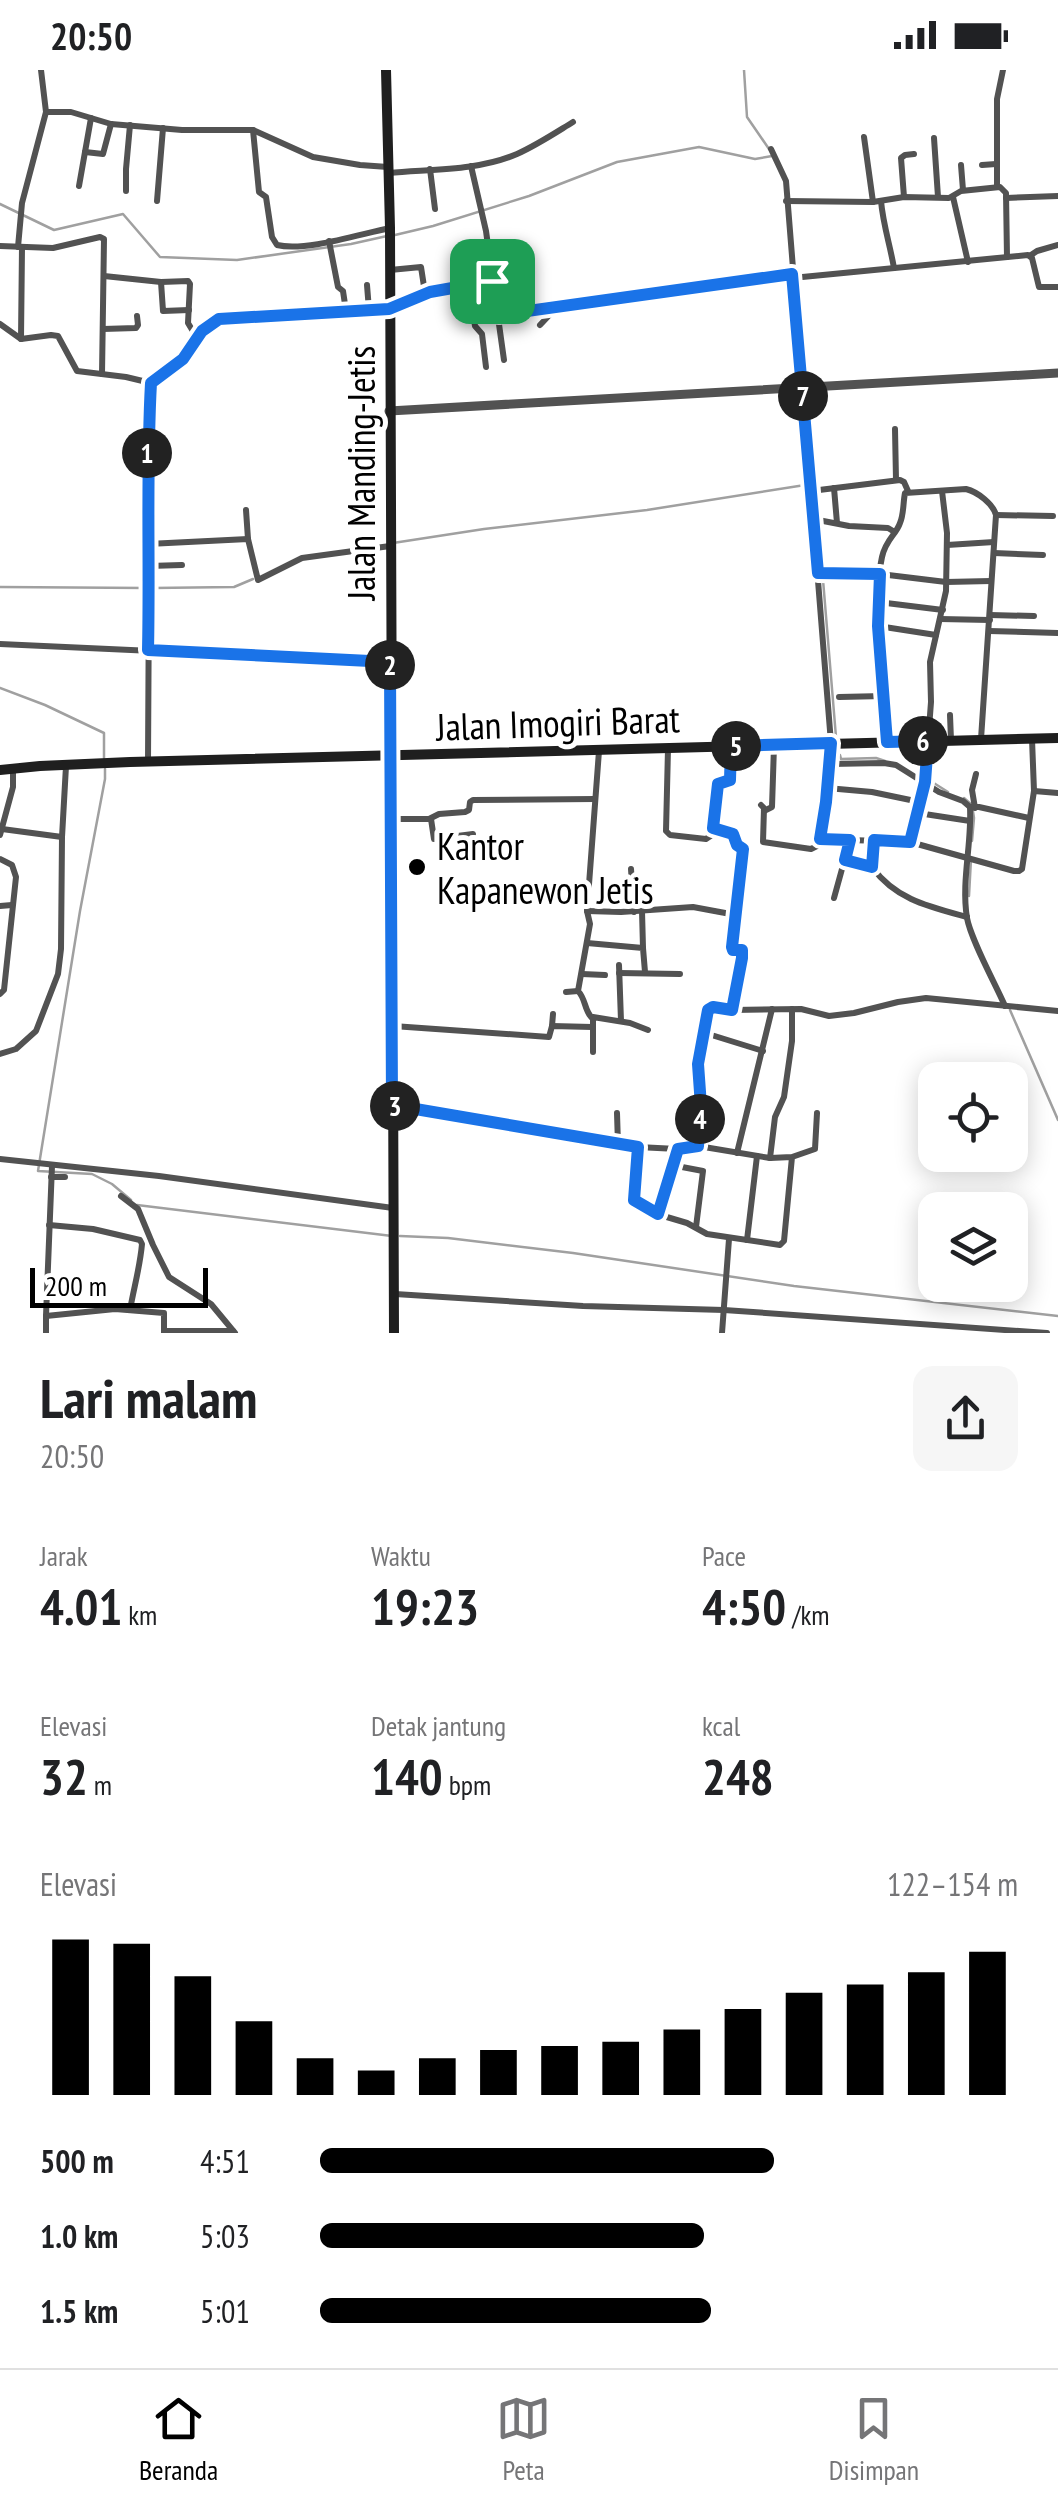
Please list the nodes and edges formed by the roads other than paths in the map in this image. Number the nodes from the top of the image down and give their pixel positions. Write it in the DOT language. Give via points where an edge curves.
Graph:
graph roads {
  1 [pos="41,70"];
  2 [pos="386,70"];
  3 [pos="1003,70"];
  4 [pos="46,112"];
  5 [pos="92,118"];
  6 [pos="573,122"];
  7 [pos="112,124"];
  8 [pos="130,126"];
  9 [pos="164,128"];
  10 [pos="253,130"];
  11 [pos="864,137"];
  12 [pos="934,138"];
  13 [pos="771,149"];
  14 [pos="85,152"];
  15 [pos="914,154"];
  16 [pos="996,164"];
  17 [pos="961,165"];
  18 [pos="982,165"];
  19 [pos="471,166"];
  20 [pos="430,169"];
  21 [pos="388,170"];
  22 [pos="79,186"];
  23 [pos="997,186"];
  24 [pos="963,190"];
  25 [pos="126,191"];
  26 [pos="953,196"];
  27 [pos="1058,196"];
  28 [pos="938,197"];
  29 [pos="904,198"];
  30 [pos="1006,198"];
  31 [pos="156,201"];
  32 [pos="789,201"];
  33 [pos="877,201"];
  34 [pos="435,209"];
  35 [pos="390,229"];
  36 [pos="330,245"];
  37 [pos="1058,245"];
  38 [pos="0,246"];
  39 [pos="20,247"];
  40 [pos="1031,256"];
  41 [pos="1008,257"];
  42 [pos="968,262"];
  43 [pos="894,268"];
  44 [pos="389,270"];
  45 [pos="522,275"];
  46 [pos="104,276"];
  47 [pos="794,277"];
  48 [pos="492,281"];
  49 [pos="161,282"];
  50 [pos="366,285"];
  51 [pos="468,285"];
  52 [pos="1058,287"];
  53 [pos="425,293"];
  54 [pos="557,307"];
  55 [pos="389,309"];
  56 [pos="189,310"];
  57 [pos="369,310"];
  58 [pos="533,311"];
  59 [pos="346,312"];
  60 [pos="499,315"];
  61 [pos="137,316"];
  62 [pos="0,324"];
  63 [pos="540,325"];
  64 [pos="103,329"];
  65 [pos="195,335"];
  66 [pos="21,339"];
  67 [pos="504,360"];
  68 [pos="486,366"];
  69 [pos="1058,373"];
  70 [pos="102,374"];
  71 [pos="151,383"];
  72 [pos="807,387"];
  73 [pos="389,411"];
  74 [pos="896,429"];
  75 [pos="896,480"];
  76 [pos="834,488"];
  77 [pos="815,491"];
  78 [pos="908,491"];
  79 [pos="942,491"];
  80 [pos="246,510"];
  81 [pos="996,515"];
  82 [pos="1054,516"];
  83 [pos="816,519"];
  84 [pos="837,523"];
  85 [pos="894,532"];
  86 [pos="248,539"];
  87 [pos="994,542"];
  88 [pos="148,544"];
  89 [pos="947,544"];
  90 [pos="390,545"];
  91 [pos="994,554"];
  92 [pos="1043,554"];
  93 [pos="182,565"];
  94 [pos="149,566"];
  95 [pos="822,573"];
  96 [pos="880,574"];
  97 [pos="992,581"];
  98 [pos="946,582"];
  99 [pos="878,602"];
  100 [pos="943,610"];
  101 [pos="1034,616"];
  102 [pos="940,618"];
  103 [pos="990,618"];
  104 [pos="878,626"];
  105 [pos="990,631"];
  106 [pos="1058,633"];
  107 [pos="936,635"];
  108 [pos="0,644"];
  109 [pos="148,650"];
  110 [pos="390,662"];
  111 [pos="884,696"];
  112 [pos="839,698"];
  113 [pos="950,714"];
  114 [pos="1058,738"];
  115 [pos="1032,739"];
  116 [pos="981,740"];
  117 [pos="928,741"];
  118 [pos="887,742"];
  119 [pos="951,742"];
  120 [pos="831,743"];
  121 [pos="774,745"];
  122 [pos="731,746"];
  123 [pos="668,749"];
  124 [pos="599,751"];
  125 [pos="392,756"];
  126 [pos="148,762"];
  127 [pos="66,764"];
  128 [pos="830,764"];
  129 [pos="13,768"];
  130 [pos="0,770"];
  131 [pos="976,774"];
  132 [pos="925,779"];
  133 [pos="828,788"];
  134 [pos="1034,792"];
  135 [pos="1058,794"];
  136 [pos="595,799"];
  137 [pos="920,802"];
  138 [pos="972,808"];
  139 [pos="918,812"];
  140 [pos="431,818"];
  141 [pos="1029,818"];
  142 [pos="392,819"];
  143 [pos="970,821"];
  144 [pos="713,828"];
  145 [pos="1,832"];
  146 [pos="473,834"];
  147 [pos="62,837"];
  148 [pos="820,839"];
  149 [pos="850,840"];
  150 [pos="874,840"];
  151 [pos="910,842"];
  152 [pos="970,858"];
  153 [pos="0,859"];
  154 [pos="845,860"];
  155 [pos="872,867"];
  156 [pos="631,869"];
  157 [pos="834,898"];
  158 [pos="12,905"];
  159 [pos="0,906"];
  160 [pos="587,911"];
  161 [pos="638,911"];
  162 [pos="736,915"];
  163 [pos="967,917"];
  164 [pos="587,943"];
  165 [pos="643,948"];
  166 [pos="646,972"];
  167 [pos="619,973"];
  168 [pos="582,974"];
  169 [pos="680,974"];
  170 [pos="578,991"];
  171 [pos="566,992"];
  172 [pos="0,994"];
  173 [pos="1008,1006"];
  174 [pos="792,1009"];
  175 [pos="732,1010"];
  176 [pos="772,1010"];
  177 [pos="1058,1011"];
  178 [pos="553,1014"];
  179 [pos="621,1021"];
  180 [pos="592,1022"];
  181 [pos="393,1026"];
  182 [pos="552,1026"];
  183 [pos="648,1030"];
  184 [pos="705,1033"];
  185 [pos="763,1051"];
  186 [pos="593,1052"];
  187 [pos="0,1054"];
  188 [pos="392,1105"];
  189 [pos="816,1113"];
  190 [pos="617,1114"];
  191 [pos="618,1145"];
  192 [pos="698,1146"];
  193 [pos="638,1147"];
  194 [pos="678,1149"];
  195 [pos="737,1152"];
  196 [pos="757,1156"];
  197 [pos="770,1158"];
  198 [pos="792,1158"];
  199 [pos="0,1159"];
  200 [pos="682,1167"];
  201 [pos="51,1172"];
  202 [pos="65,1177"];
  203 [pos="120,1196"];
  204 [pos="394,1208"];
  205 [pos="658,1214"];
  206 [pos="49,1224"];
  207 [pos="696,1228"];
  208 [pos="728,1239"];
  209 [pos="747,1240"];
  210 [pos="394,1294"];
  211 [pos="130,1310"];
  212 [pos="724,1310"];
  213 [pos="46,1316"];
  214 [pos="164,1332"];
  215 [pos="234,1332"];
  216 [pos="46,1333"];
  217 [pos="394,1333"];
  218 [pos="722,1333"];
  219 [pos="1047,1333"];
  1 -- 4 [label="street"];
  2 -- 21 [label="main road, Jalan Manding-Jetis"];
  3 -- 16 [label="street"];
  4 -- 5 [label="street"];
  4 -- 39 [label="street"];
  5 -- 7 [label="street"];
  5 -- 14 [label="street"];
  6 -- 19 [label="street" via="515,155"];
  7 -- 8 [label="street"];
  7 -- 14 [label="street" via="103,154"];
  8 -- 9 [label="street"];
  8 -- 25 [label="street"];
  9 -- 10 [label="street"];
  9 -- 31 [label="street"];
  10 -- 21 [label="street" via="313,157"];
  10 -- 36 [label="street" via="259,192 266,197 277,245"];
  11 -- 33 [label="street"];
  12 -- 28 [label="street"];
  13 -- 32 [label="street"];
  14 -- 22 [label="street"];
  15 -- 29 [label="street" via="901,158"];
  16 -- 18 [label="street"];
  16 -- 23 [label="street"];
  17 -- 24 [label="street"];
  19 -- 20 [label="street"];
  19 -- 48 [label="street"];
  20 -- 21 [label="street"];
  20 -- 34 [label="street"];
  21 -- 35 [label="main road, Jalan Manding-Jetis"];
  23 -- 24 [label="street"];
  23 -- 30 [label="street"];
  24 -- 26 [label="street"];
  26 -- 28 [label="street"];
  26 -- 42 [label="street"];
  27 -- 30 [label="street"];
  28 -- 29 [label="street"];
  29 -- 33 [label="street"];
  30 -- 41 [label="street"];
  32 -- 33 [label="street"];
  32 -- 47 [label="street"];
  33 -- 43 [label="street"];
  35 -- 36 [label="street"];
  35 -- 44 [label="main road, Jalan Manding-Jetis"];
  36 -- 59 [label="street"];
  37 -- 40 [label="street"];
  38 -- 39 [label="street"];
  39 -- 46 [label="street" via="103,238"];
  39 -- 66 [label="street"];
  40 -- 41 [label="street"];
  40 -- 52 [label="street" via="1040,287"];
  41 -- 42 [label="street"];
  42 -- 43 [label="street"];
  43 -- 47 [label="street"];
  44 -- 53 [label="street" via="421,267"];
  44 -- 55 [label="main road, Jalan Manding-Jetis"];
  45 -- 58 [label="street"];
  46 -- 49 [label="street"];
  46 -- 64 [label="street"];
  47 -- 54 [label="street"];
  47 -- 72 [label="street"];
  48 -- 51 [label="street"];
  48 -- 60 [label="street"];
  49 -- 56 [label="street" via="163,310"];
  49 -- 56 [label="street" via="190,282"];
  50 -- 57 [label="street"];
  51 -- 53 [label="street"];
  51 -- 68 [label="street"];
  53 -- 55 [label="street"];
  54 -- 58 [label="street"];
  54 -- 63 [label="street"];
  55 -- 57 [label="street"];
  55 -- 73 [label="main road, Jalan Manding-Jetis"];
  56 -- 65 [label="street"];
  57 -- 59 [label="street"];
  58 -- 60 [label="street"];
  59 -- 65 [label="street" via="219,319"];
  60 -- 67 [label="street"];
  61 -- 64 [label="street" via="136,328"];
  62 -- 66 [label="street"];
  64 -- 70 [label="street"];
  65 -- 71 [label="street" via="183,359"];
  66 -- 70 [label="street" via="58,336 77,371"];
  69 -- 72 [label="street"];
  70 -- 71 [label="street"];
  71 -- 88 [label="street"];
  72 -- 73 [label="street"];
  72 -- 77 [label="street"];
  73 -- 90 [label="main road, Jalan Manding-Jetis"];
  74 -- 75 [label="street"];
  75 -- 76 [label="street"];
  75 -- 78 [label="street"];
  76 -- 77 [label="street"];
  76 -- 84 [label="street"];
  77 -- 83 [label="street"];
  78 -- 79 [label="street"];
  78 -- 85 [label="street"];
  79 -- 81 [label="street" via="974,491"];
  79 -- 89 [label="street"];
  80 -- 86 [label="street"];
  81 -- 82 [label="street"];
  81 -- 87 [label="street"];
  83 -- 84 [label="street"];
  83 -- 95 [label="street"];
  84 -- 85 [label="street"];
  85 -- 96 [label="street"];
  86 -- 88 [label="street"];
  86 -- 90 [label="street" via="256,580 302,558"];
  87 -- 89 [label="street"];
  87 -- 91 [label="street"];
  88 -- 94 [label="street"];
  89 -- 98 [label="street"];
  90 -- 110 [label="main road, Jalan Manding-Jetis"];
  91 -- 92 [label="street"];
  91 -- 97 [label="street"];
  93 -- 94 [label="street"];
  94 -- 109 [label="street"];
  95 -- 96 [label="street"];
  95 -- 120 [label="street"];
  96 -- 98 [label="street"];
  96 -- 99 [label="street"];
  97 -- 98 [label="street"];
  97 -- 103 [label="street"];
  98 -- 100 [label="street"];
  99 -- 100 [label="street"];
  99 -- 104 [label="street"];
  100 -- 102 [label="street"];
  101 -- 103 [label="street"];
  102 -- 103 [label="street"];
  102 -- 107 [label="street"];
  103 -- 105 [label="street"];
  104 -- 107 [label="street"];
  104 -- 111 [label="street"];
  105 -- 106 [label="street"];
  105 -- 116 [label="street"];
  107 -- 117 [label="street"];
  108 -- 109 [label="street"];
  109 -- 110 [label="street"];
  109 -- 126 [label="street"];
  110 -- 125 [label="main road, Jalan Manding-Jetis"];
  111 -- 112 [label="street"];
  111 -- 118 [label="street"];
  113 -- 119 [label="street"];
  114 -- 115 [label="main road, Jalan Imogiri Barat"];
  115 -- 116 [label="main road, Jalan Imogiri Barat"];
  115 -- 134 [label="street"];
  116 -- 119 [label="main road, Jalan Imogiri Barat"];
  117 -- 118 [label="main road, Jalan Imogiri Barat"];
  117 -- 119 [label="main road, Jalan Imogiri Barat"];
  117 -- 132 [label="street"];
  118 -- 120 [label="main road, Jalan Imogiri Barat"];
  120 -- 121 [label="main road, Jalan Imogiri Barat"];
  120 -- 128 [label="street"];
  121 -- 122 [label="main road, Jalan Imogiri Barat"];
  121 -- 148 [label="street" via="763,842 811,849"];
  122 -- 123 [label="main road, Jalan Imogiri Barat"];
  122 -- 144 [label="street" via="730,780 718,784"];
  123 -- 124 [label="main road, Jalan Imogiri Barat"];
  123 -- 144 [label="street" via="668,834 709,839"];
  124 -- 125 [label="main road, Jalan Imogiri Barat"];
  124 -- 136 [label="street"];
  125 -- 126 [label="main road, Jalan Imogiri Barat"];
  125 -- 142 [label="main road, Jalan Manding-Jetis"];
  126 -- 127 [label="main road, Jalan Imogiri Barat"];
  127 -- 129 [label="main road, Jalan Imogiri Barat"];
  127 -- 147 [label="street"];
  128 -- 132 [label="street" via="890,764"];
  128 -- 133 [label="street"];
  129 -- 130 [label="main road, Jalan Imogiri Barat"];
  129 -- 145 [label="street"];
  131 -- 138 [label="street"];
  132 -- 137 [label="street"];
  132 -- 138 [label="street"];
  133 -- 137 [label="street"];
  133 -- 148 [label="street"];
  134 -- 135 [label="street"];
  134 -- 141 [label="street"];
  136 -- 140 [label="street" via="473,800 468,811"];
  136 -- 160 [label="street"];
  137 -- 139 [label="street"];
  138 -- 141 [label="street"];
  138 -- 143 [label="street"];
  139 -- 143 [label="street"];
  139 -- 151 [label="street"];
  140 -- 142 [label="street"];
  140 -- 146 [label="street" via="434,839"];
  141 -- 152 [label="street" via="1019,872"];
  142 -- 181 [label="main road, Jalan Manding-Jetis"];
  143 -- 152 [label="street"];
  144 -- 162 [label="street" via="733,834 743,849"];
  145 -- 147 [label="street"];
  147 -- 187 [label="street" via="58,974 36,1031"];
  148 -- 149 [label="street"];
  149 -- 150 [label="street"];
  149 -- 154 [label="street"];
  150 -- 151 [label="street"];
  150 -- 155 [label="street"];
  151 -- 152 [label="street"];
  152 -- 163 [label="street"];
  153 -- 158 [label="street" via="15,871"];
  154 -- 155 [label="street"];
  154 -- 157 [label="street"];
  155 -- 163 [label="street" via="918,904"];
  156 -- 161 [label="street"];
  158 -- 159 [label="street"];
  158 -- 172 [label="street"];
  160 -- 161 [label="street"];
  160 -- 164 [label="street"];
  161 -- 162 [label="street" via="692,907"];
  161 -- 165 [label="street"];
  162 -- 175 [label="street" via="732,948 742,952"];
  163 -- 173 [label="street"];
  164 -- 165 [label="street"];
  164 -- 168 [label="street"];
  165 -- 166 [label="street"];
  166 -- 167 [label="street"];
  166 -- 169 [label="street"];
  167 -- 168 [label="street"];
  167 -- 179 [label="street"];
  168 -- 170 [label="street"];
  170 -- 171 [label="street"];
  170 -- 180 [label="street"];
  173 -- 174 [label="street" via="926,998 829,1016"];
  173 -- 177 [label="street"];
  174 -- 176 [label="street"];
  174 -- 197 [label="street" via="787,1079"];
  175 -- 176 [label="street"];
  175 -- 184 [label="street" via="710,1008"];
  176 -- 185 [label="street"];
  178 -- 182 [label="street"];
  179 -- 180 [label="street"];
  179 -- 183 [label="street"];
  180 -- 182 [label="street"];
  180 -- 186 [label="street"];
  181 -- 182 [label="street" via="548,1037"];
  181 -- 188 [label="main road, Jalan Manding-Jetis"];
  184 -- 185 [label="street"];
  184 -- 192 [label="street" via="698,1064"];
  185 -- 195 [label="street"];
  188 -- 191 [label="street"];
  188 -- 204 [label="main road, Jalan Manding-Jetis"];
  189 -- 198 [label="street" via="815,1150"];
  190 -- 191 [label="street"];
  191 -- 193 [label="street"];
  192 -- 194 [label="street"];
  192 -- 195 [label="street"];
  193 -- 194 [label="street"];
  193 -- 205 [label="street" via="634,1200"];
  194 -- 205 [label="street"];
  195 -- 196 [label="street"];
  196 -- 197 [label="street"];
  196 -- 209 [label="street"];
  197 -- 198 [label="street"];
  198 -- 209 [label="street" via="784,1242"];
  199 -- 201 [label="street" via="40,1164"];
  200 -- 207 [label="street" via="703,1170"];
  201 -- 202 [label="street"];
  201 -- 204 [label="street" via="159,1176"];
  201 -- 206 [label="street"];
  203 -- 215 [label="street" via="138,1209 169,1276 211,1304"];
  204 -- 210 [label="main road, Jalan Manding-Jetis"];
  205 -- 207 [label="street"];
  206 -- 211 [label="street" via="140,1240"];
  206 -- 213 [label="street"];
  207 -- 208 [label="street"];
  208 -- 209 [label="street"];
  208 -- 212 [label="street"];
  210 -- 212 [label="street"];
  210 -- 217 [label="main road, Jalan Manding-Jetis"];
  211 -- 213 [label="street"];
  211 -- 214 [label="street" via="164,1314"];
  212 -- 218 [label="street"];
  212 -- 219 [label="street"];
  213 -- 216 [label="street"];
  214 -- 215 [label="street"];
}
